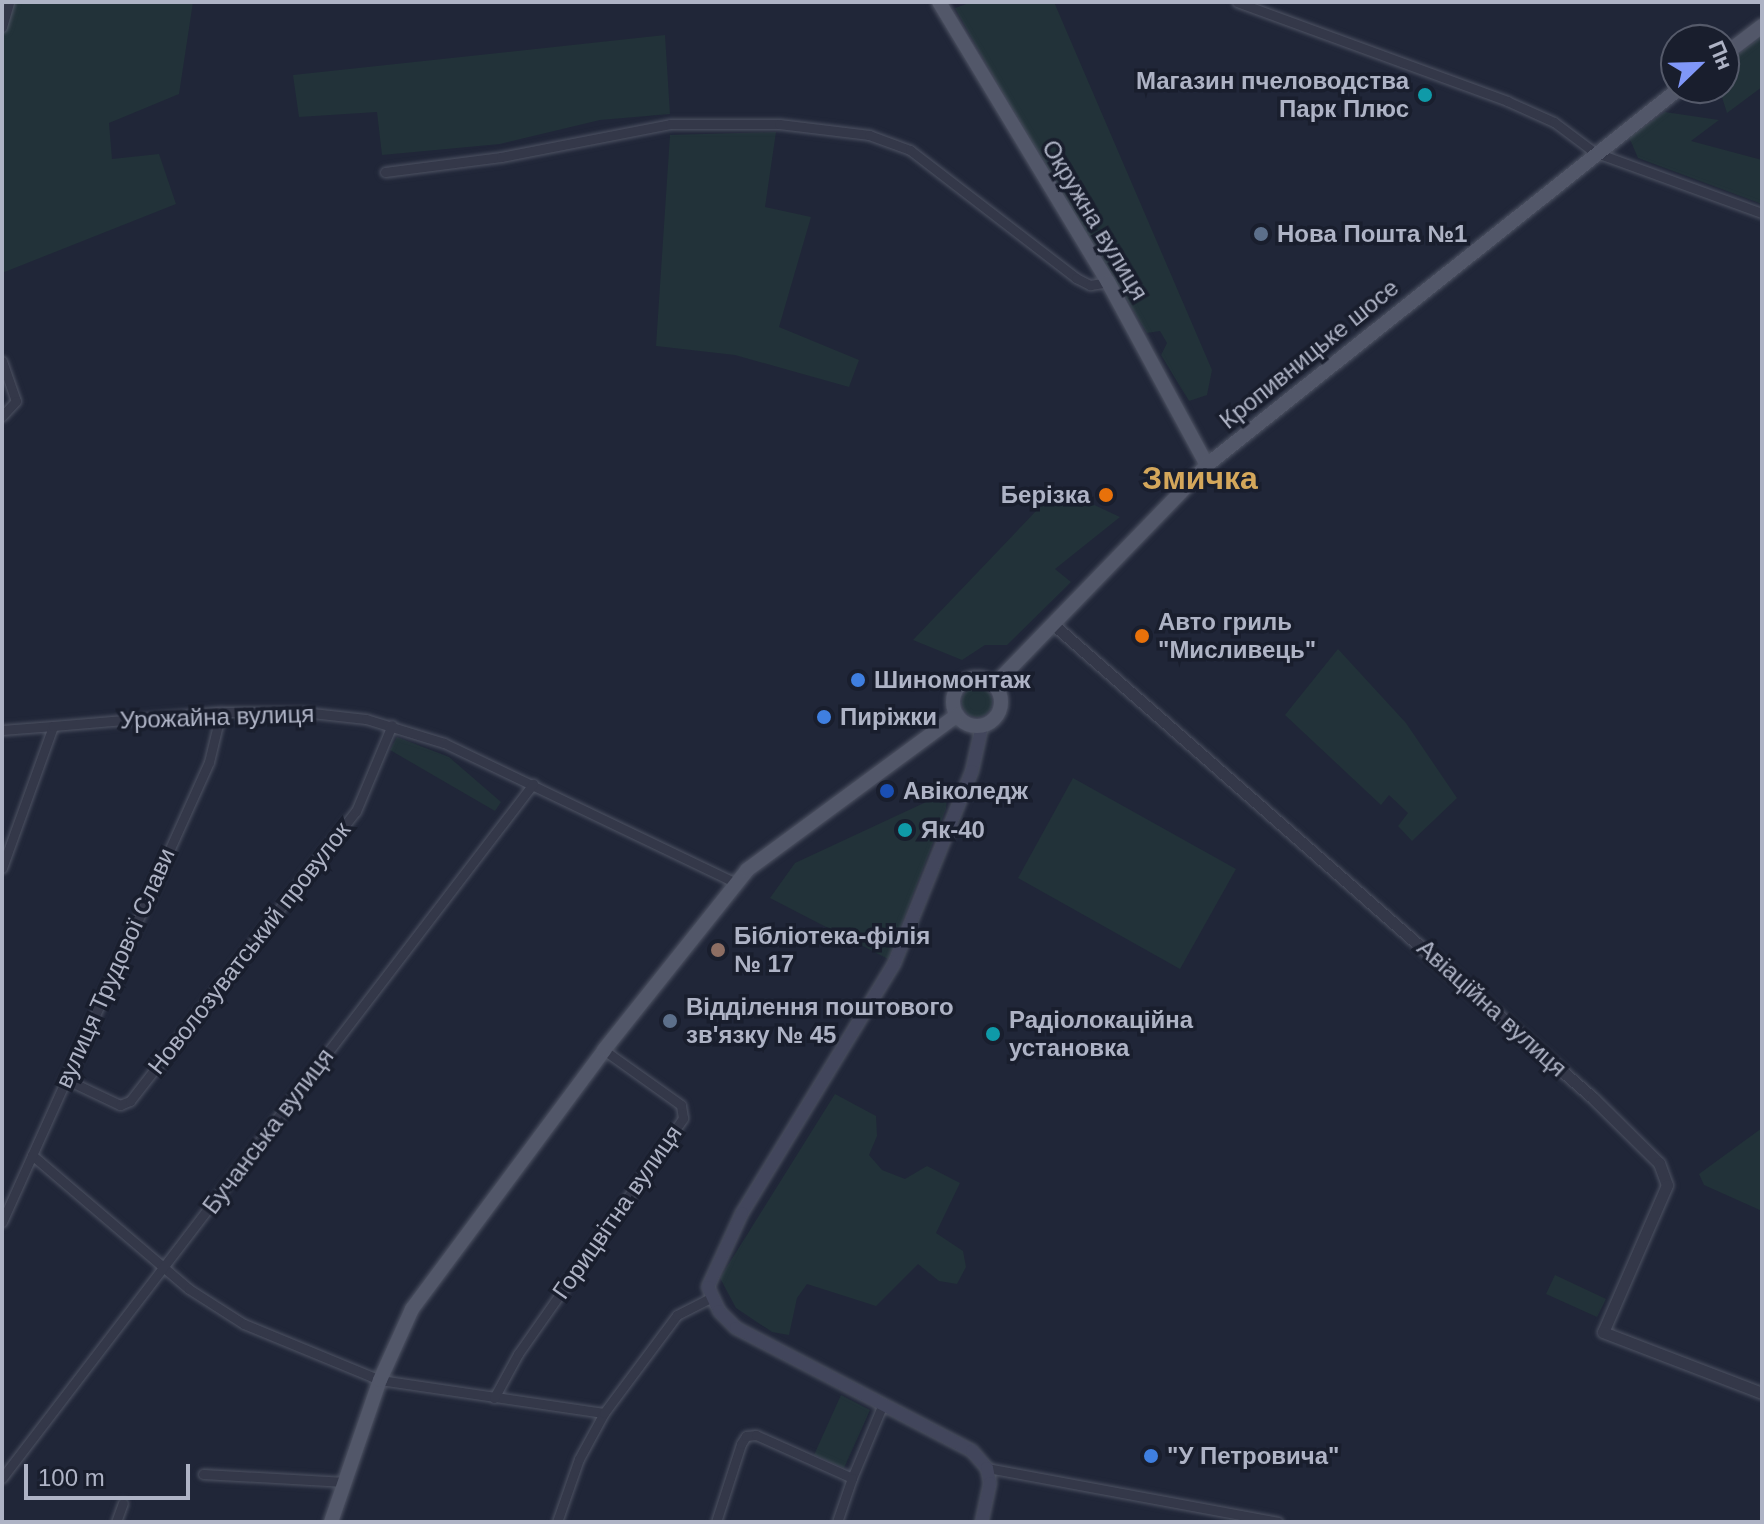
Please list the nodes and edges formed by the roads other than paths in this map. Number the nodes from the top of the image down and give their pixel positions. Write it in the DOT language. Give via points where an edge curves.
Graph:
graph roads {
  1 [pos="9,2"];
  2 [pos="939,2"];
  3 [pos="1237,2"];
  4 [pos="1762,26"];
  5 [pos="2,27"];
  6 [pos="1740,43"];
  7 [pos="1660,103"];
  8 [pos="1594,152"];
  9 [pos="385,172"];
  10 [pos="1762,213"];
  11 [pos="1108,282"];
  12 [pos="2,361"];
  13 [pos="2,416"];
  14 [pos="1207,465"];
  15 [pos="1054,625"];
  16 [pos="994,685"];
  17 [pos="221,712"];
  18 [pos="957,715"];
  19 [pos="392,725"];
  20 [pos="53,726"];
  21 [pos="982,726"];
  22 [pos="2,730"];
  23 [pos="533,784"];
  24 [pos="2,868"];
  25 [pos="736,883"];
  26 [pos="604,1050"];
  27 [pos="65,1079"];
  28 [pos="32,1155"];
  29 [pos="2,1222"];
  30 [pos="164,1267"];
  31 [pos="711,1298"];
  32 [pos="380,1380"];
  33 [pos="1762,1393"];
  34 [pos="494,1398"];
  35 [pos="883,1404"];
  36 [pos="604,1413"];
  37 [pos="987,1468"];
  38 [pos="203,1474"];
  39 [pos="2,1478"];
  40 [pos="852,1478"];
  41 [pos="345,1482"];
  42 [pos="123,1503"];
  43 [pos="116,1522"];
  44 [pos="331,1522"];
  45 [pos="557,1522"];
  46 [pos="716,1522"];
  47 [pos="837,1522"];
  48 [pos="982,1522"];
  49 [pos="1278,1522"];
  1 -- 5 [label="street"];
  2 -- 11 [label="main road, Окружна вулиця"];
  3 -- 8 [label="street" via="1507,101 1554,122"];
  4 -- 6 [label="main road"];
  7 -- 8 [label="main road, Кропивницьке шосе"];
  8 -- 10 [label="street"];
  8 -- 14 [label="main road, Кропивницьке шосе"];
  9 -- 11 [label="street" via="501,157 670,124 779,124 869,135 910,150 1076,278 1090,285"];
  11 -- 14 [label="main road, Окружна вулиця"];
  12 -- 13 [label="street" via="16,401"];
  14 -- 15 [label="main road, Кропивницьке шосе"];
  15 -- 16 [label="main road, Кропивницьке шосе"];
  15 -- 33 [label="street, Авіаційна вулиця" via="1593,1098 1659,1163 1667,1185 1603,1332"];
  16 -- 18 [label="main road" via="984,679 962,683 955,692"];
  16 -- 21 [label="main road" via="999,710"];
  17 -- 19 [label="street, Урожайна вулиця" via="336,714"];
  17 -- 20 [label="street, Урожайна вулиця"];
  17 -- 27 [label="street, вулиця Трудової Слави" via="209,762"];
  18 -- 21 [label="main road"];
  18 -- 25 [label="main road" via="786,836"];
  19 -- 23 [label="street, Урожайна вулиця"];
  19 -- 27 [label="street, Новолозуватський провулок" via="356,811 130,1101 120,1105"];
  20 -- 22 [label="street, Урожайна вулиця"];
  20 -- 24 [label="street"];
  21 -- 31 [label="main road" via="972,771 894,964 719,1255 710,1275"];
  23 -- 25 [label="street, Урожайна вулиця"];
  23 -- 30 [label="street, Бучанська вулиця"];
  25 -- 26 [label="main road"];
  26 -- 32 [label="main road" via="426,1286"];
  26 -- 34 [label="street, Горицвітна вулиця" via="681,1105 683,1118 518,1354"];
  27 -- 28 [label="street, вулиця Трудової Слави"];
  28 -- 29 [label="street, вулиця Трудової Слави"];
  28 -- 30 [label="street"];
  30 -- 32 [label="street" via="244,1324"];
  30 -- 39 [label="street, Бучанська вулиця"];
  31 -- 35 [label="main road" via="736,1328"];
  31 -- 36 [label="street" via="677,1315"];
  32 -- 34 [label="street"];
  32 -- 41 [label="main road"];
  34 -- 36 [label="street"];
  35 -- 37 [label="main road" via="972,1451"];
  35 -- 40 [label="street"];
  36 -- 45 [label="street" via="582,1451"];
  37 -- 48 [label="main road" via="989,1500"];
  37 -- 49 [label="street"];
  38 -- 41 [label="street"];
  40 -- 46 [label="street" via="756,1435 746,1436"];
  40 -- 47 [label="street"];
  41 -- 44 [label="main road"];
  42 -- 43 [label="street"];
}
